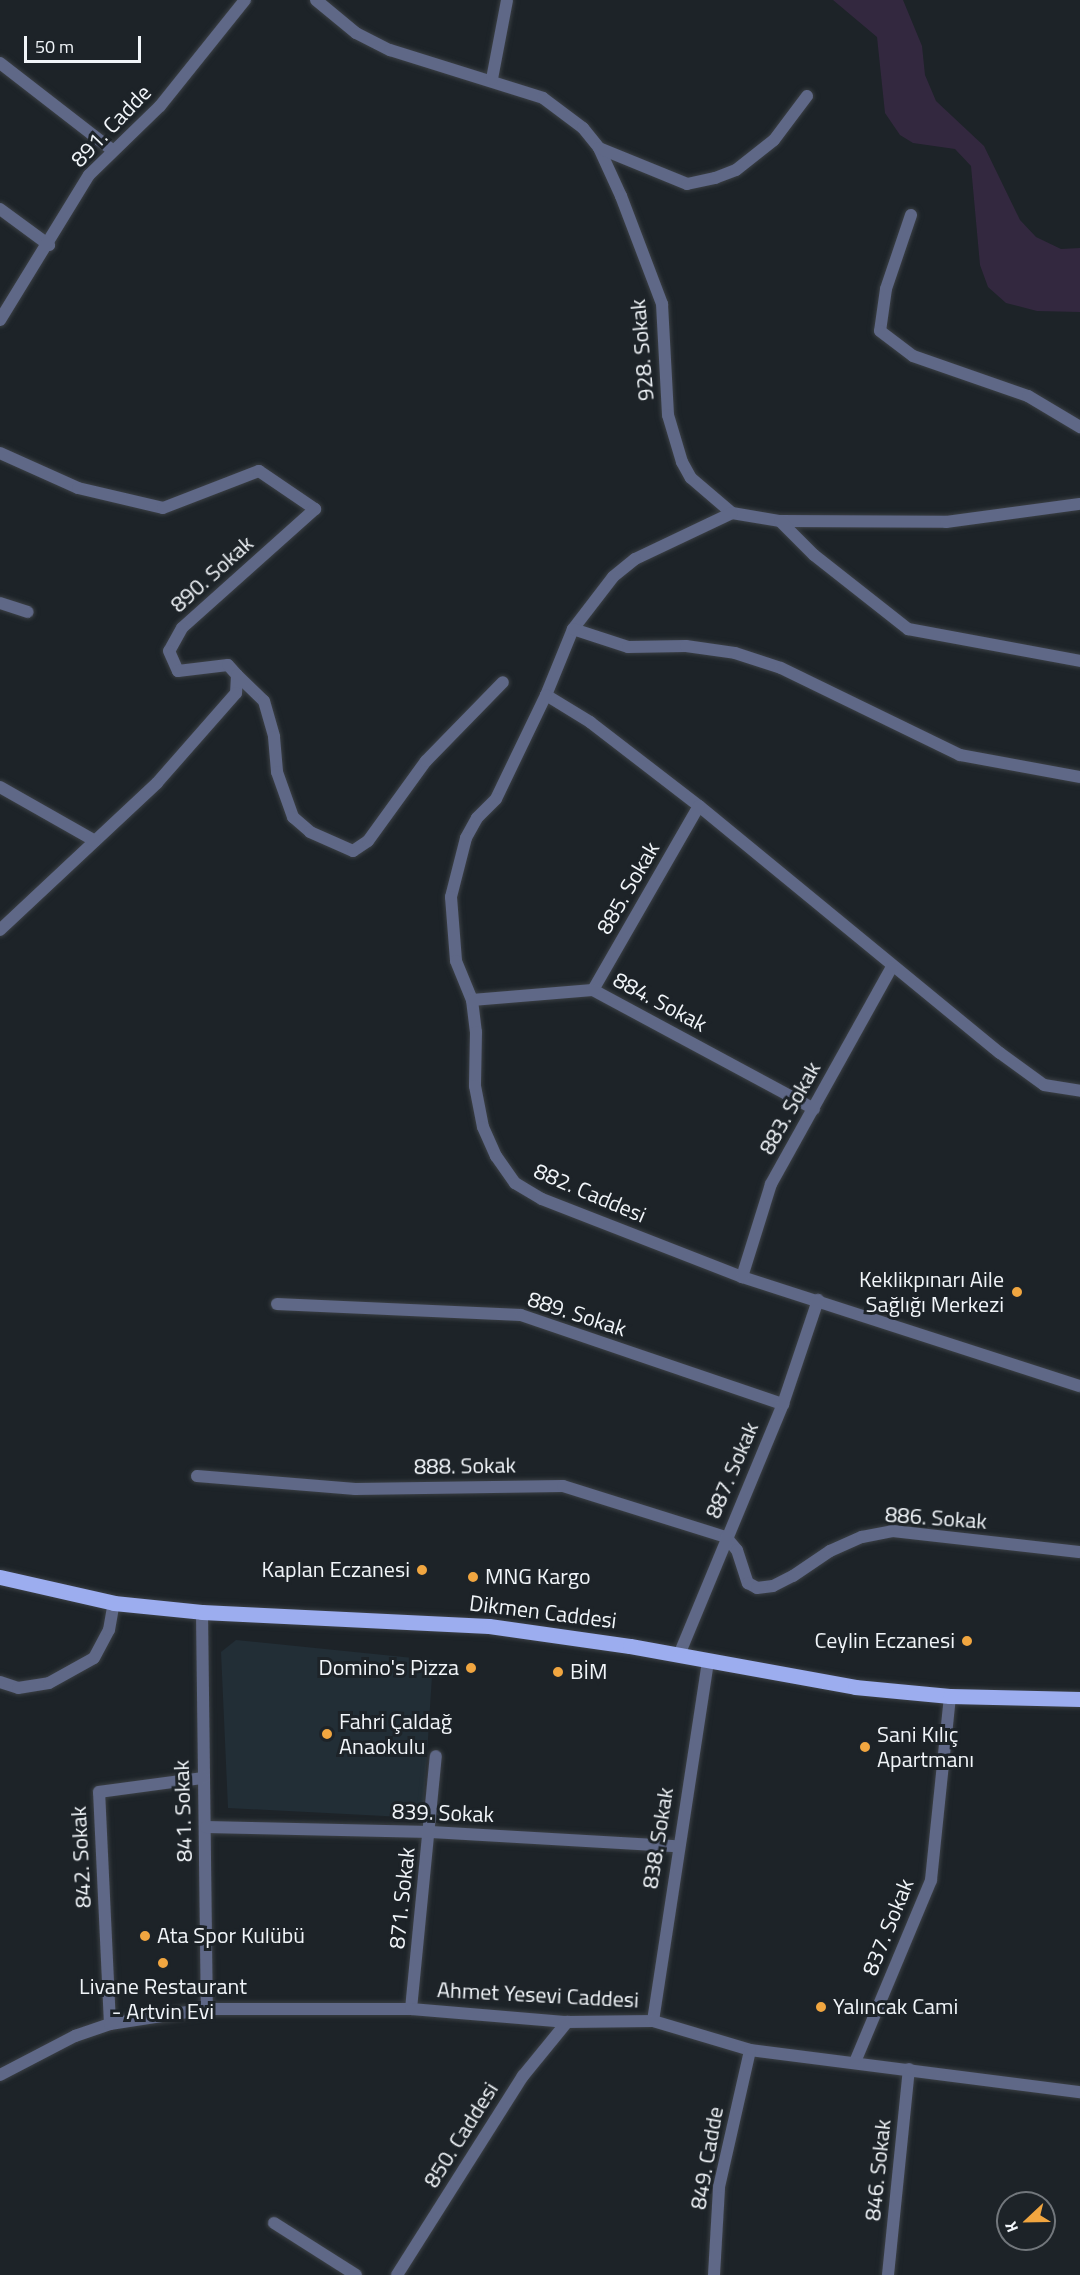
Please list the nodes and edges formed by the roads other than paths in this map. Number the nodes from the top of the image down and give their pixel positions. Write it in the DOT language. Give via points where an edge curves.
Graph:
graph roads {
  1 [pos="245,0"];
  2 [pos="316,0"];
  3 [pos="507,0"];
  4 [pos="0,63"];
  5 [pos="492,80"];
  6 [pos="807,96"];
  7 [pos="599,148"];
  8 [pos="112,150"];
  9 [pos="0,209"];
  10 [pos="911,215"];
  11 [pos="49,245"];
  12 [pos="0,320"];
  13 [pos="1080,427"];
  14 [pos="0,453"];
  15 [pos="1080,504"];
  16 [pos="732,513"];
  17 [pos="780,521"];
  18 [pos="0,603"];
  19 [pos="28,612"];
  20 [pos="573,629"];
  21 [pos="1080,661"];
  22 [pos="237,675"];
  23 [pos="504,682"];
  24 [pos="546,694"];
  25 [pos="1080,777"];
  26 [pos="0,787"];
  27 [pos="699,807"];
  28 [pos="95,841"];
  29 [pos="0,930"];
  30 [pos="892,967"];
  31 [pos="593,990"];
  32 [pos="472,1000"];
  33 [pos="1080,1091"];
  34 [pos="814,1109"];
  35 [pos="742,1277"];
  36 [pos="818,1300"];
  37 [pos="277,1304"];
  38 [pos="1080,1386"];
  39 [pos="783,1404"];
  40 [pos="197,1476"];
  41 [pos="726,1537"];
  42 [pos="1080,1551"];
  43 [pos="0,1577"];
  44 [pos="114,1603"];
  45 [pos="202,1612"];
  46 [pos="679,1655"];
  47 [pos="708,1661"];
  48 [pos="0,1683"];
  49 [pos="950,1696"];
  50 [pos="1080,1699"];
  51 [pos="436,1756"];
  52 [pos="203,1779"];
  53 [pos="206,1827"];
  54 [pos="431,1832"];
  55 [pos="677,1846"];
  56 [pos="207,2009"];
  57 [pos="411,2009"];
  58 [pos="653,2021"];
  59 [pos="567,2022"];
  60 [pos="110,2024"];
  61 [pos="750,2050"];
  62 [pos="855,2062"];
  63 [pos="909,2070"];
  64 [pos="0,2075"];
  65 [pos="1080,2092"];
  66 [pos="274,2223"];
  67 [pos="356,2275"];
  68 [pos="397,2275"];
  69 [pos="714,2275"];
  70 [pos="888,2275"];
  1 -- 8 [label="street, 891. Cadde" via="160,106"];
  2 -- 5 [label="street, 928. Sokak" via="356,33 390,50 435,67"];
  3 -- 5 [label="street"];
  4 -- 8 [label="street"];
  5 -- 7 [label="street, 928. Sokak" via="543,98 583,128"];
  6 -- 7 [label="street" via="774,140 736,170 715,178 687,184"];
  7 -- 16 [label="street, 928. Sokak" via="647,256 662,304 668,415 675,446 691,478"];
  8 -- 11 [label="street, 891. Cadde" via="89,175"];
  9 -- 11 [label="street"];
  10 -- 13 [label="street" via="886,289 880,331 913,356 1028,396"];
  11 -- 12 [label="street, 891. Cadde"];
  14 -- 22 [label="street, 890. Sokak" via="78,488 163,508 259,471 315,509 182,628 169,651 178,671 228,665"];
  15 -- 17 [label="street" via="946,522"];
  16 -- 17 [label="street"];
  16 -- 20 [label="street, 882. Caddesi" via="624,567 602,588"];
  17 -- 21 [label="street" via="814,555 908,629"];
  18 -- 19 [label="street"];
  20 -- 24 [label="street, 882. Caddesi"];
  20 -- 25 [label="street" via="628,646 686,646 735,653 781,668 960,755"];
  22 -- 23 [label="street" via="264,701 274,737 277,772 293,817 310,832 353,852 368,841 426,761"];
  22 -- 28 [label="street" via="236,693 157,783"];
  24 -- 27 [label="street" via="590,722"];
  24 -- 32 [label="street, 882. Caddesi" via="496,799 477,818 466,838 455,874 451,921 456,961"];
  26 -- 28 [label="street"];
  27 -- 30 [label="street"];
  27 -- 31 [label="street, 885. Sokak"];
  28 -- 29 [label="street"];
  30 -- 33 [label="street" via="1044,1086"];
  30 -- 34 [label="street, 883. Sokak"];
  31 -- 32 [label="street, 884. Sokak"];
  31 -- 34 [label="street, 884. Sokak"];
  32 -- 35 [label="street, 882. Caddesi" via="476,1086 483,1127 515,1183 542,1199"];
  34 -- 35 [label="street, 883. Sokak" via="771,1184"];
  35 -- 36 [label="street, 882. Caddesi"];
  36 -- 38 [label="street, 882. Caddesi"];
  36 -- 39 [label="street, 887. Sokak"];
  37 -- 39 [label="street, 889. Sokak" via="522,1315"];
  39 -- 41 [label="street, 887. Sokak"];
  40 -- 41 [label="street, 888. Sokak" via="356,1489 563,1486"];
  41 -- 42 [label="street, 886. Sokak" via="737,1550 748,1583 758,1588 774,1586 830,1551 862,1537 892,1531"];
  41 -- 46 [label="street, 887. Sokak"];
  43 -- 44 [label="main road, Dikmen Caddesi"];
  44 -- 45 [label="main road, Dikmen Caddesi"];
  44 -- 48 [label="street" via="109,1630 94,1658 50,1683 18,1688"];
  45 -- 46 [label="main road, Dikmen Caddesi" via="489,1626"];
  45 -- 52 [label="street, 841. Sokak"];
  46 -- 47 [label="main road, Dikmen Caddesi"];
  47 -- 49 [label="main road, Dikmen Caddesi" via="855,1687"];
  47 -- 55 [label="street, 838. Sokak"];
  49 -- 50 [label="main road, Dikmen Caddesi"];
  49 -- 62 [label="street, 837. Sokak" via="931,1880"];
  51 -- 54 [label="street, 871. Sokak"];
  52 -- 53 [label="street, 841. Sokak"];
  52 -- 60 [label="street, 842. Sokak" via="99,1792"];
  53 -- 54 [label="street, 839. Sokak"];
  53 -- 56 [label="street, 841. Sokak"];
  54 -- 55 [label="street, 839. Sokak"];
  54 -- 57 [label="street, 871. Sokak"];
  55 -- 58 [label="street, 838. Sokak"];
  56 -- 57 [label="street, Ahmet Yesevi Caddesi"];
  56 -- 60 [label="street, Ahmet Yesevi Caddesi"];
  57 -- 59 [label="street, Ahmet Yesevi Caddesi"];
  58 -- 59 [label="street, Ahmet Yesevi Caddesi"];
  58 -- 61 [label="street, Ahmet Yesevi Caddesi"];
  59 -- 68 [label="street, 850. Caddesi" via="524,2076"];
  60 -- 64 [label="street, Ahmet Yesevi Caddesi" via="75,2036"];
  61 -- 62 [label="street, Ahmet Yesevi Caddesi"];
  61 -- 69 [label="street, 849. Cadde" via="718,2187"];
  62 -- 63 [label="street, Ahmet Yesevi Caddesi"];
  63 -- 65 [label="street, Ahmet Yesevi Caddesi"];
  63 -- 70 [label="street, 846. Sokak"];
  66 -- 67 [label="street"];
}
